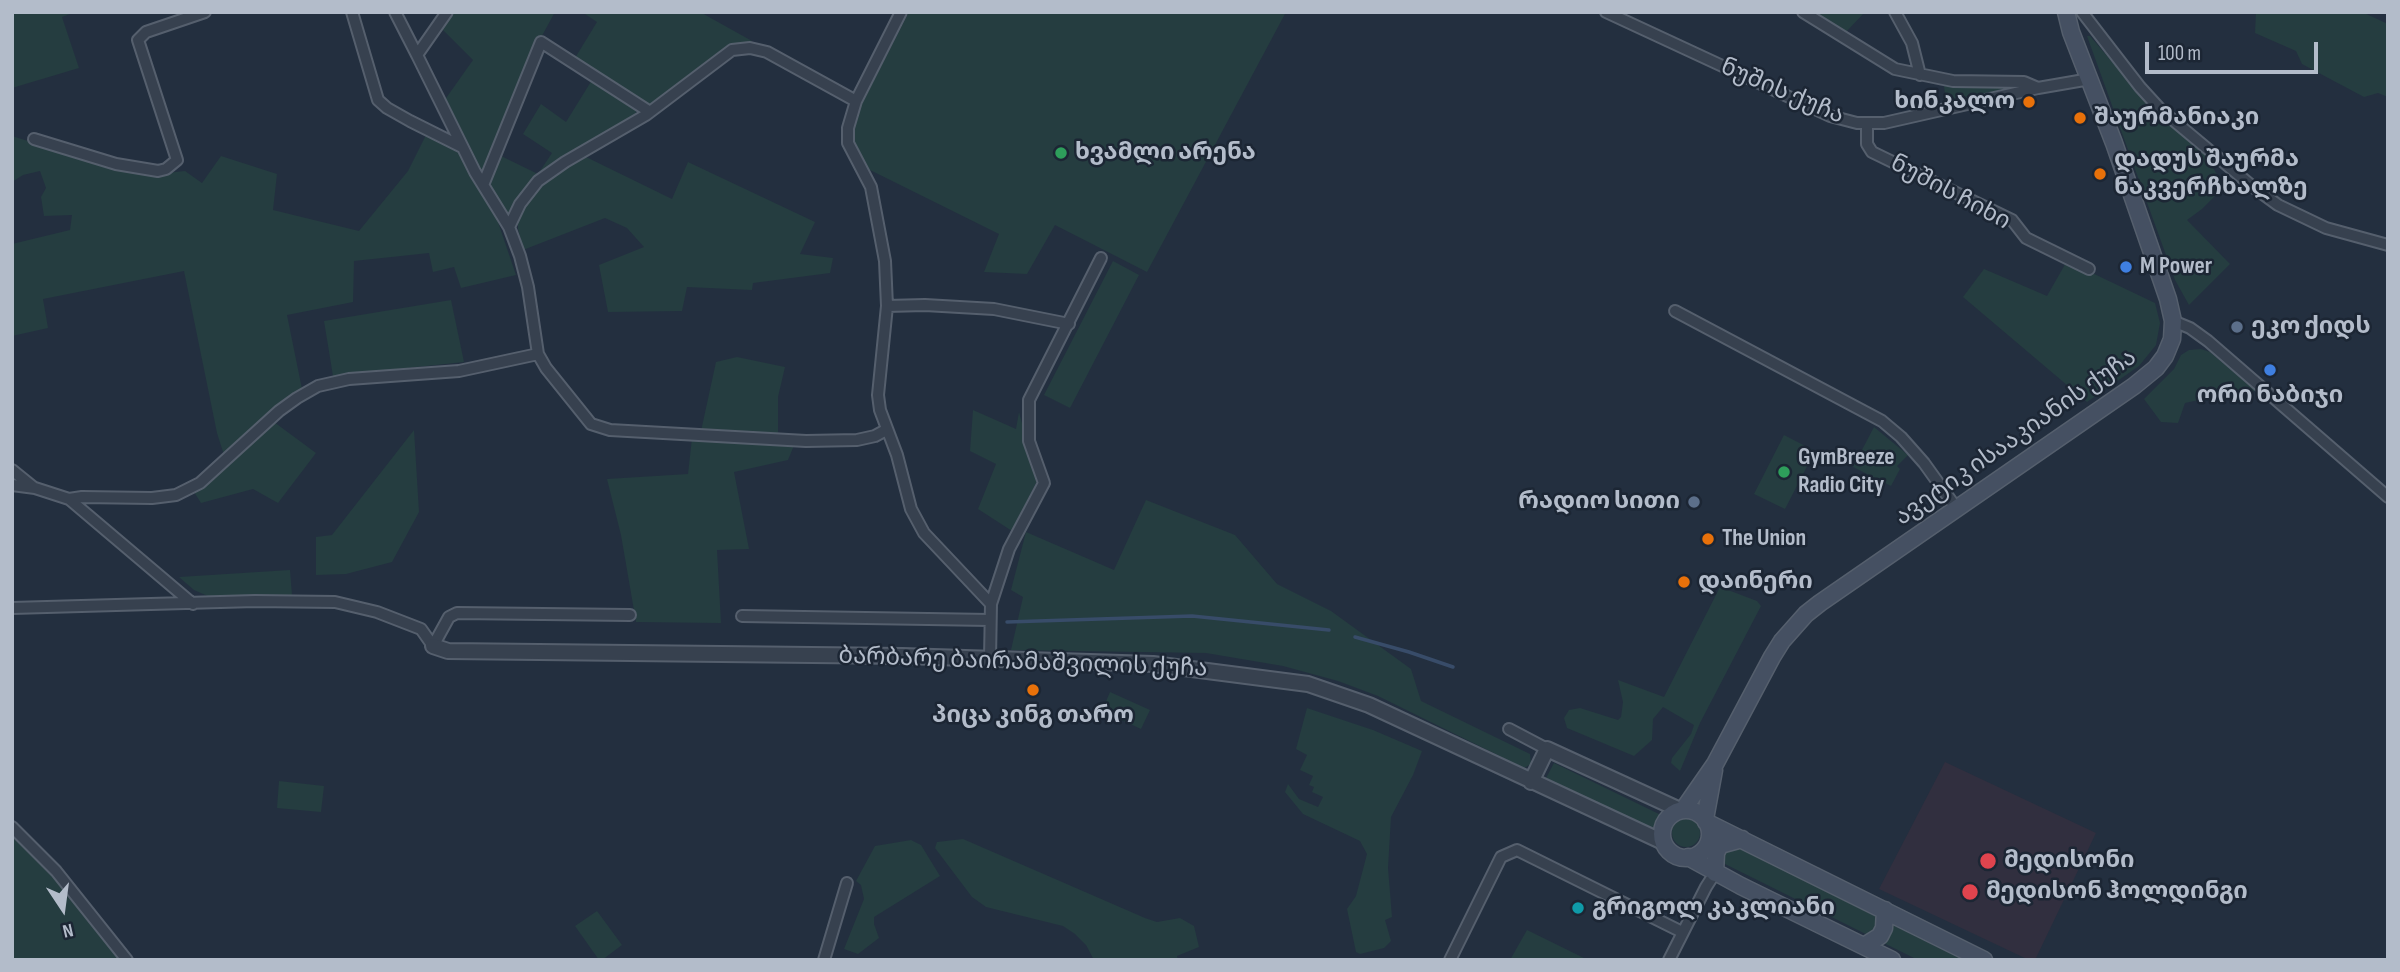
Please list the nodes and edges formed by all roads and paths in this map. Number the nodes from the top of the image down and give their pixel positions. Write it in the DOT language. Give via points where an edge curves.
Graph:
graph roads {
  1 [pos="205,12"];
  2 [pos="352,12"];
  3 [pos="395,12"];
  4 [pos="447,12"];
  5 [pos="901,12"];
  6 [pos="1606,12"];
  7 [pos="1803,12"];
  8 [pos="1895,12"];
  9 [pos="2066,12"];
  10 [pos="2082,12"];
  11 [pos="417,55"];
  12 [pos="1920,75"];
  13 [pos="2090,79"];
  14 [pos="2038,88"];
  15 [pos="856,101"];
  16 [pos="650,112"];
  17 [pos="1867,123"];
  18 [pos="34,139"];
  19 [pos="462,147"];
  20 [pos="483,185"];
  21 [pos="509,228"];
  22 [pos="2388,245"];
  23 [pos="1101,258"];
  24 [pos="2089,269"];
  25 [pos="887,306"];
  26 [pos="1675,311"];
  27 [pos="2173,321"];
  28 [pos="1069,324"];
  29 [pos="538,354"];
  30 [pos="886,430"];
  31 [pos="12,470"];
  32 [pos="12,485"];
  33 [pos="35,488"];
  34 [pos="2388,497"];
  35 [pos="69,499"];
  36 [pos="1957,509"];
  37 [pos="193,604"];
  38 [pos="991,604"];
  39 [pos="12,608"];
  40 [pos="630,615"];
  41 [pos="742,616"];
  42 [pos="989,620"];
  43 [pos="433,646"];
  44 [pos="990,658"];
  45 [pos="1509,729"];
  46 [pos="1547,749"];
  47 [pos="1716,764"];
  48 [pos="1531,782"];
  49 [pos="1682,810"];
  50 [pos="1705,820"];
  51 [pos="12,827"];
  52 [pos="1742,839"];
  53 [pos="1663,842"];
  54 [pos="1688,857"];
  55 [pos="1715,873"];
  56 [pos="846,883"];
  57 [pos="1885,910"];
  58 [pos="1682,932"];
  59 [pos="1864,946"];
  60 [pos="127,960"];
  61 [pos="824,960"];
  62 [pos="1450,960"];
  63 [pos="1669,960"];
  64 [pos="1892,960"];
  65 [pos="1984,960"];
  1 -- 18 [label="street" via="146,32 138,40 177,160 166,169 116,164"];
  2 -- 19 [label="street" via="378,100"];
  3 -- 11 [label="street"];
  4 -- 11 [label="street"];
  5 -- 15 [label="street"];
  6 -- 17 [label="street, ნუშის ქუჩა" via="1830,116"];
  7 -- 12 [label="street" via="1895,69"];
  8 -- 12 [label="street" via="1912,43"];
  9 -- 13 [label="main road, ავეტიკ ისააკიანის ქუჩა"];
  10 -- 22 [label="street" via="2161,110 2252,187 2326,228"];
  11 -- 19 [label="street"];
  12 -- 14 [label="street" via="1953,81 2024,82"];
  13 -- 14 [label="street, ნუშის ქუჩა"];
  13 -- 27 [label="main road, ავეტიკ ისააკიანის ქუჩა"];
  14 -- 17 [label="street, ნუშის ქუჩა"];
  15 -- 16 [label="street" via="767,52 750,48 732,50"];
  15 -- 25 [label="street" via="849,118 848,143 871,187 886,261"];
  16 -- 20 [label="street" via="541,42"];
  16 -- 21 [label="street" via="538,181"];
  17 -- 24 [label="street, ნუშის ჩიხი" via="1867,144 1872,152 2012,220 2026,238"];
  19 -- 20 [label="street"];
  20 -- 21 [label="street"];
  21 -- 29 [label="street" via="528,287"];
  23 -- 28 [label="street"];
  25 -- 28 [label="street" via="994,309"];
  25 -- 30 [label="street" via="878,395"];
  26 -- 36 [label="street" via="1882,421 1924,463"];
  27 -- 34 [label="street" via="2208,341"];
  27 -- 36 [label="main road, ავეტიკ ისააკიანის ქუჩა" via="2169,348 2148,376"];
  28 -- 38 [label="street" via="1029,400 1029,441 1044,483 1009,549"];
  29 -- 30 [label="street" via="598,428 806,441 858,440"];
  29 -- 35 [label="street" via="459,371 349,379 318,386 279,411 200,482 176,495"];
  30 -- 38 [label="street" via="911,509 924,533"];
  31 -- 33 [label="street"];
  32 -- 33 [label="street"];
  33 -- 35 [label="street"];
  35 -- 37 [label="street"];
  36 -- 47 [label="main road, ავეტიკ ისააკიანის ქუჩა" via="1820,603 1793,627 1772,657"];
  37 -- 39 [label="street"];
  37 -- 43 [label="street" via="335,602 421,629"];
  38 -- 42 [label="street"];
  40 -- 43 [label="street" via="457,613 449,617"];
  41 -- 42 [label="street, ბარბარე ბაირამაშვილის ქუჩა"];
  42 -- 44 [label="street"];
  43 -- 44 [label="street, ბარბარე ბაირამაშვილის ქუჩა" via="448,651"];
  44 -- 48 [label="street, ბარბარე ბაირამაშვილის ქუჩა" via="1153,664 1308,684 1369,705"];
  45 -- 46 [label="street"];
  46 -- 48 [label="street"];
  46 -- 49 [label="street"];
  47 -- 49 [label="main road, ავეტიკ ისააკიანის ქუჩა"];
  47 -- 50 [label="main road, ავეტიკ ისააკიანის ქუჩა"];
  48 -- 53 [label="street, ბარბარე ბაირამაშვილის ქუჩა"];
  49 -- 50 [label="main road"];
  49 -- 53 [label="main road" via="1673,813 1663,826"];
  50 -- 52 [label="main road"];
  50 -- 54 [label="main road" via="1709,840 1697,855"];
  51 -- 60 [label="street" via="56,871"];
  52 -- 55 [label="main road" via="1720,845"];
  52 -- 57 [label="main road"];
  53 -- 54 [label="main road" via="1670,852"];
  54 -- 55 [label="main road"];
  55 -- 58 [label="street"];
  55 -- 59 [label="main road"];
  56 -- 61 [label="street"];
  57 -- 59 [label="main road" via="1880,936"];
  57 -- 65 [label="main road"];
  58 -- 62 [label="street" via="1517,850 1501,858"];
  58 -- 63 [label="street"];
  59 -- 64 [label="main road"];
}
